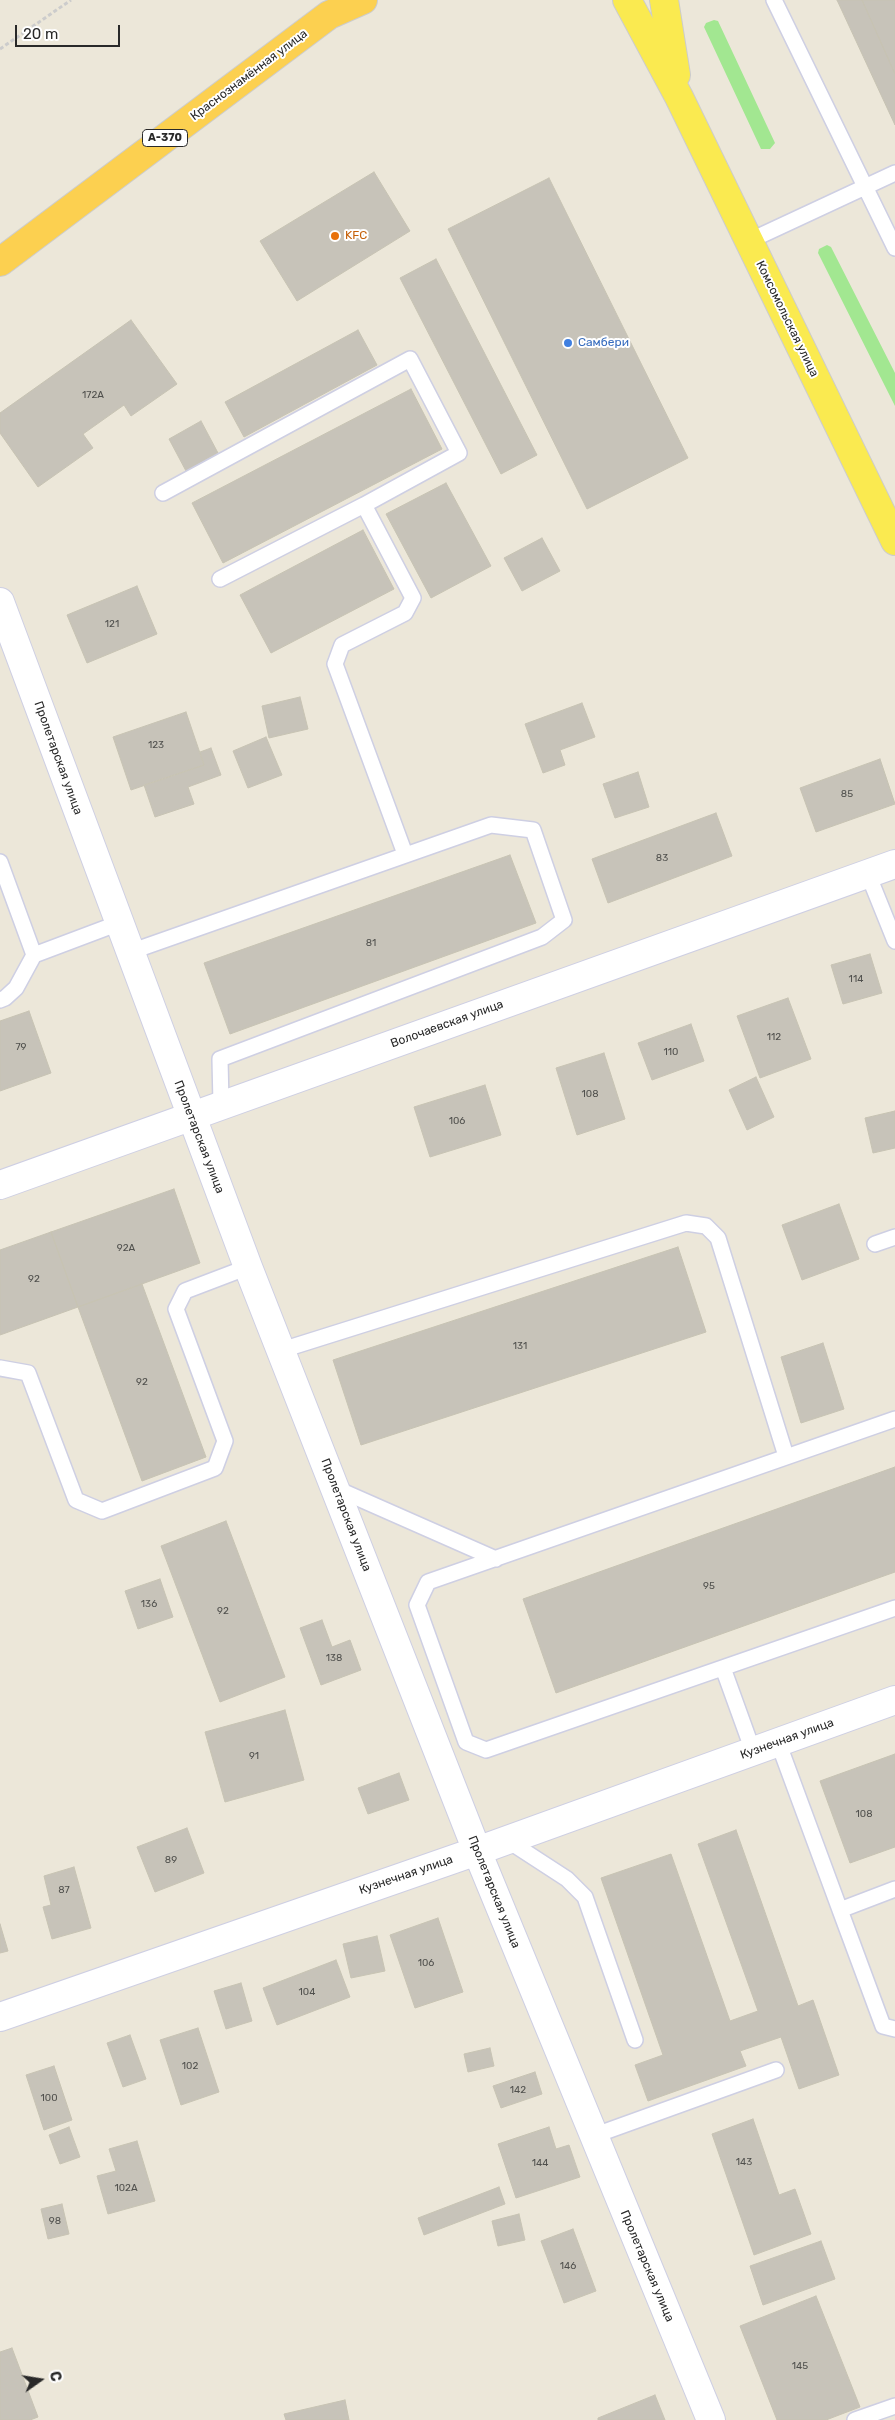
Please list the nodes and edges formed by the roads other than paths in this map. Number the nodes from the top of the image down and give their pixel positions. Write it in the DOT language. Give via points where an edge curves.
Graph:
graph roads {
  1 [pos="363,0"];
  2 [pos="627,0"];
  3 [pos="664,0"];
  4 [pos="774,0"];
  5 [pos="335,8"];
  6 [pos="679,97"];
  7 [pos="895,173"];
  8 [pos="866,187"];
  9 [pos="749,240"];
  10 [pos="895,248"];
  11 [pos="0,262"];
  12 [pos="163,493"];
  13 [pos="364,505"];
  14 [pos="895,541"];
  15 [pos="220,579"];
  16 [pos="0,602"];
  17 [pos="404,854"];
  18 [pos="0,862"];
  19 [pos="895,864"];
  20 [pos="868,874"];
  21 [pos="119,923"];
  22 [pos="895,941"];
  23 [pos="130,952"];
  24 [pos="34,955"];
  25 [pos="0,1000"];
  26 [pos="221,1104"];
  27 [pos="190,1115"];
  28 [pos="0,1185"];
  29 [pos="895,1237"];
  30 [pos="875,1244"];
  31 [pos="248,1267"];
  32 [pos="282,1350"];
  33 [pos="0,1368"];
  34 [pos="895,1419"];
  35 [pos="786,1456"];
  36 [pos="335,1488"];
  37 [pos="496,1559"];
  38 [pos="895,1608"];
  39 [pos="723,1668"];
  40 [pos="895,1700"];
  41 [pos="765,1746"];
  42 [pos="507,1840"];
  43 [pos="477,1851"];
  44 [pos="895,1889"];
  45 [pos="840,1910"];
  46 [pos="0,2016"];
  47 [pos="895,2029"];
  48 [pos="635,2040"];
  49 [pos="776,2070"];
  50 [pos="593,2136"];
  51 [pos="895,2406"];
  52 [pos="711,2420"];
  53 [pos="856,2420"];
  1 -- 5 [label="highway, Краснознамённая улица / А-370"];
  2 -- 6 [label="main road, Комсомольская улица"];
  3 -- 6 [label="main road, Комсомольская улица"];
  4 -- 8 [label="lane"];
  5 -- 11 [label="highway, Краснознамённая улица / А-370"];
  6 -- 9 [label="main road, Комсомольская улица"];
  7 -- 8 [label="lane"];
  8 -- 9 [label="lane"];
  8 -- 10 [label="lane"];
  9 -- 14 [label="main road, Комсомольская улица"];
  12 -- 13 [label="lane" via="410,359 459,453"];
  13 -- 15 [label="lane"];
  13 -- 17 [label="lane" via="413,598 405,613 342,644 335,664"];
  16 -- 21 [label="street, Пролетарская улица"];
  17 -- 23 [label="lane"];
  17 -- 26 [label="lane" via="491,824 534,830 564,920 542,937 220,1059"];
  18 -- 24 [label="lane"];
  19 -- 20 [label="street, Волочаевская улица"];
  20 -- 22 [label="lane"];
  20 -- 26 [label="street, Волочаевская улица"];
  21 -- 23 [label="street, Пролетарская улица"];
  21 -- 24 [label="lane"];
  23 -- 27 [label="street, Пролетарская улица"];
  24 -- 25 [label="lane" via="16,988"];
  26 -- 27 [label="street, Волочаевская улица"];
  27 -- 28 [label="street, Волочаевская улица"];
  27 -- 31 [label="street, Пролетарская улица"];
  29 -- 30 [label="lane"];
  31 -- 32 [label="street, Пролетарская улица"];
  31 -- 33 [label="lane" via="185,1291 176,1309 225,1441 215,1468 102,1511 76,1500 28,1373"];
  32 -- 35 [label="lane" via="686,1223 706,1226 718,1238"];
  32 -- 36 [label="street, Пролетарская улица"];
  34 -- 35 [label="lane"];
  35 -- 37 [label="lane"];
  36 -- 37 [label="lane"];
  36 -- 43 [label="street, Пролетарская улица"];
  37 -- 39 [label="lane" via="428,1582 417,1605 466,1742 486,1750"];
  38 -- 39 [label="lane"];
  39 -- 41 [label="lane"];
  40 -- 41 [label="street, Кузнечная улица"];
  41 -- 42 [label="street, Кузнечная улица"];
  41 -- 45 [label="lane"];
  42 -- 43 [label="street, Кузнечная улица"];
  42 -- 48 [label="lane" via="567,1879 585,1897"];
  43 -- 46 [label="street, Кузнечная улица"];
  43 -- 50 [label="street, Пролетарская улица"];
  44 -- 45 [label="lane"];
  45 -- 47 [label="lane" via="883,2026"];
  49 -- 50 [label="lane"];
  50 -- 52 [label="street, Пролетарская улица"];
  51 -- 53 [label="lane"];
}
